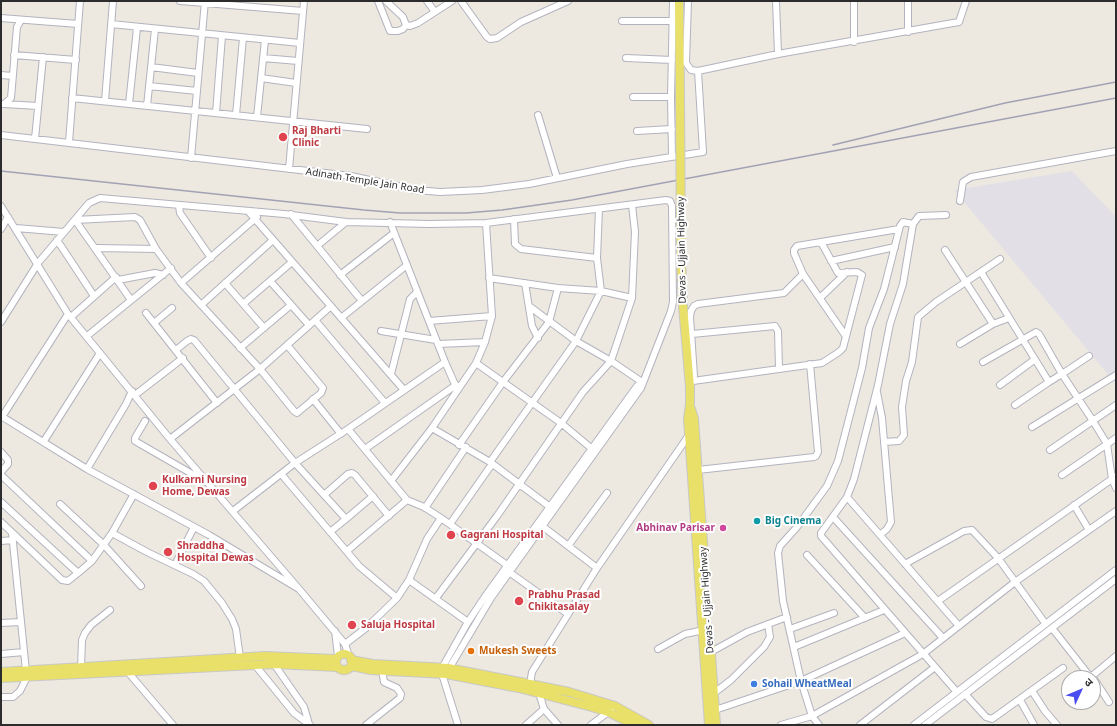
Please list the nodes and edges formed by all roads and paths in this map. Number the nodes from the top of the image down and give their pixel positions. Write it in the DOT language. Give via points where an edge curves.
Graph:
graph roads {
  1 [pos="80,1"];
  2 [pos="113,1"];
  3 [pos="184,1"];
  4 [pos="304,1"];
  5 [pos="378,1"];
  6 [pos="386,1"];
  7 [pos="426,1"];
  8 [pos="452,1"];
  9 [pos="461,1"];
  10 [pos="568,1"];
  11 [pos="673,1"];
  12 [pos="679,1"];
  13 [pos="688,1"];
  14 [pos="776,1"];
  15 [pos="854,1"];
  16 [pos="908,1"];
  17 [pos="966,1"];
  18 [pos="205,2"];
  19 [pos="235,4"];
  20 [pos="303,11"];
  21 [pos="435,12"];
  22 [pos="1,18"];
  23 [pos="21,20"];
  24 [pos="622,21"];
  25 [pos="673,21"];
  26 [pos="78,24"];
  27 [pos="111,24"];
  28 [pos="406,25"];
  29 [pos="137,28"];
  30 [pos="155,29"];
  31 [pos="908,32"];
  32 [pos="202,34"];
  33 [pos="222,36"];
  34 [pos="243,38"];
  35 [pos="264,40"];
  36 [pos="854,42"];
  37 [pos="300,43"];
  38 [pos="778,54"];
  39 [pos="14,55"];
  40 [pos="42,57"];
  41 [pos="263,58"];
  42 [pos="626,58"];
  43 [pos="76,60"];
  44 [pos="672,60"];
  45 [pos="298,61"];
  46 [pos="151,68"];
  47 [pos="698,71"];
  48 [pos="198,73"];
  49 [pos="1,75"];
  50 [pos="12,76"];
  51 [pos="261,78"];
  52 [pos="296,83"];
  53 [pos="149,86"];
  54 [pos="197,90"];
  55 [pos="671,96"];
  56 [pos="633,97"];
  57 [pos="72,98"];
  58 [pos="105,101"];
  59 [pos="3,104"];
  60 [pos="129,104"];
  61 [pos="38,106"];
  62 [pos="147,106"];
  63 [pos="195,111"];
  64 [pos="216,113"];
  65 [pos="236,115"];
  66 [pos="538,115"];
  67 [pos="257,117"];
  68 [pos="293,121"];
  69 [pos="672,129"];
  70 [pos="367,130"];
  71 [pos="636,131"];
  72 [pos="1,135"];
  73 [pos="35,139"];
  74 [pos="69,142"];
  75 [pos="1116,151"];
  76 [pos="672,156"];
  77 [pos="191,158"];
  78 [pos="289,169"];
  79 [pos="558,178"];
  80 [pos="960,201"];
  81 [pos="632,205"];
  82 [pos="1,206"];
  83 [pos="179,206"];
  84 [pos="599,209"];
  85 [pos="248,212"];
  86 [pos="262,212"];
  87 [pos="291,214"];
  88 [pos="946,215"];
  89 [pos="8,216"];
  90 [pos="254,219"];
  91 [pos="514,219"];
  92 [pos="75,220"];
  93 [pos="346,222"];
  94 [pos="390,222"];
  95 [pos="486,223"];
  96 [pos="913,224"];
  97 [pos="16,228"];
  98 [pos="1,229"];
  99 [pos="899,229"];
  100 [pos="64,232"];
  101 [pos="394,233"];
  102 [pos="57,240"];
  103 [pos="273,240"];
  104 [pos="821,242"];
  105 [pos="317,246"];
  106 [pos="895,247"];
  107 [pos="96,248"];
  108 [pos="156,249"];
  109 [pos="945,250"];
  110 [pos="211,258"];
  111 [pos="597,258"];
  112 [pos="1000,259"];
  113 [pos="831,261"];
  114 [pos="292,262"];
  115 [pos="38,263"];
  116 [pos="407,266"];
  117 [pos="171,268"];
  118 [pos="847,272"];
  119 [pos="981,272"];
  120 [pos="163,274"];
  121 [pos="803,274"];
  122 [pos="340,275"];
  123 [pos="117,278"];
  124 [pos="489,278"];
  125 [pos="270,281"];
  126 [pos="966,282"];
  127 [pos="181,283"];
  128 [pos="225,283"];
  129 [pos="525,283"];
  130 [pos="558,288"];
  131 [pos="601,291"];
  132 [pos="417,292"];
  133 [pos="94,296"];
  134 [pos="632,298"];
  135 [pos="820,298"];
  136 [pos="131,300"];
  137 [pos="362,301"];
  138 [pos="243,304"];
  139 [pos="291,304"];
  140 [pos="201,305"];
  141 [pos="331,306"];
  142 [pos="529,306"];
  143 [pos="172,308"];
  144 [pos="146,313"];
  145 [pos="69,315"];
  146 [pos="492,316"];
  147 [pos="341,318"];
  148 [pos="1009,318"];
  149 [pos="315,320"];
  150 [pos="429,321"];
  151 [pos="1,322"];
  152 [pos="549,322"];
  153 [pos="154,323"];
  154 [pos="993,324"];
  155 [pos="309,325"];
  156 [pos="264,328"];
  157 [pos="381,331"];
  158 [pos="402,334"];
  159 [pos="692,334"];
  160 [pos="845,335"];
  161 [pos="87,336"];
  162 [pos="538,338"];
  163 [pos="1023,340"];
  164 [pos="576,341"];
  165 [pos="437,342"];
  166 [pos="485,342"];
  167 [pos="960,344"];
  168 [pos="287,345"];
  169 [pos="240,348"];
  170 [pos="176,350"];
  171 [pos="100,353"];
  172 [pos="1089,356"];
  173 [pos="183,358"];
  174 [pos="1034,360"];
  175 [pos="611,361"];
  176 [pos="444,362"];
  177 [pos="983,362"];
  178 [pos="476,363"];
  179 [pos="810,364"];
  180 [pos="779,368"];
  181 [pos="260,369"];
  182 [pos="390,374"];
  183 [pos="1062,374"];
  184 [pos="1116,375"];
  185 [pos="503,382"];
  186 [pos="642,382"];
  187 [pos="1049,382"];
  188 [pos="691,384"];
  189 [pos="1000,385"];
  190 [pos="457,387"];
  191 [pos="233,389"];
  192 [pos="404,390"];
  193 [pos="876,390"];
  194 [pos="134,393"];
  195 [pos="1077,397"];
  196 [pos="313,399"];
  197 [pos="532,402"];
  198 [pos="217,403"];
  199 [pos="385,403"];
  200 [pos="690,404"];
  201 [pos="1015,405"];
  202 [pos="1116,405"];
  203 [pos="1,416"];
  204 [pos="145,421"];
  205 [pos="1093,421"];
  206 [pos="561,423"];
  207 [pos="1032,427"];
  208 [pos="432,428"];
  209 [pos="348,429"];
  210 [pos="341,434"];
  211 [pos="689,435"];
  212 [pos="1116,438"];
  213 [pos="170,439"];
  214 [pos="44,441"];
  215 [pos="884,442"];
  216 [pos="1107,444"];
  217 [pos="462,446"];
  218 [pos="591,448"];
  219 [pos="365,449"];
  220 [pos="1050,450"];
  221 [pos="1,452"];
  222 [pos="295,463"];
  223 [pos="491,463"];
  224 [pos="88,469"];
  225 [pos="698,470"];
  226 [pos="1,472"];
  227 [pos="282,475"];
  228 [pos="1062,475"];
  229 [pos="1,476"];
  230 [pos="1114,477"];
  231 [pos="391,481"];
  232 [pos="520,483"];
  233 [pos="210,484"];
  234 [pos="1116,488"];
  235 [pos="607,493"];
  236 [pos="134,494"];
  237 [pos="324,495"];
  238 [pos="373,496"];
  239 [pos="847,497"];
  240 [pos="407,500"];
  241 [pos="1,502"];
  242 [pos="60,504"];
  243 [pos="1074,505"];
  244 [pos="550,507"];
  245 [pos="425,508"];
  246 [pos="234,511"];
  247 [pos="1116,511"];
  248 [pos="389,516"];
  249 [pos="833,517"];
  250 [pos="441,518"];
  251 [pos="346,519"];
  252 [pos="1,522"];
  253 [pos="450,524"];
  254 [pos="542,526"];
  255 [pos="194,527"];
  256 [pos="1089,530"];
  257 [pos="330,532"];
  258 [pos="12,533"];
  259 [pos="112,533"];
  260 [pos="880,535"];
  261 [pos="13,540"];
  262 [pos="1,541"];
  263 [pos="476,543"];
  264 [pos="104,545"];
  265 [pos="568,546"];
  266 [pos="347,551"];
  267 [pos="807,555"];
  268 [pos="998,558"];
  269 [pos="92,561"];
  270 [pos="905,564"];
  271 [pos="175,565"];
  272 [pos="507,565"];
  273 [pos="597,568"];
  274 [pos="1116,570"];
  275 [pos="509,572"];
  276 [pos="78,573"];
  277 [pos="408,580"];
  278 [pos="1015,582"];
  279 [pos="1115,582"];
  280 [pos="141,586"];
  281 [pos="299,589"];
  282 [pos="397,598"];
  283 [pos="436,598"];
  284 [pos="938,601"];
  285 [pos="110,610"];
  286 [pos="884,610"];
  287 [pos="834,613"];
  288 [pos="568,614"];
  289 [pos="787,617"];
  290 [pos="865,618"];
  291 [pos="21,622"];
  292 [pos="468,622"];
  293 [pos="1046,623"];
  294 [pos="1,624"];
  295 [pos="768,624"];
  296 [pos="959,626"];
  297 [pos="1052,628"];
  298 [pos="706,629"];
  299 [pos="790,629"];
  300 [pos="335,631"];
  301 [pos="905,633"];
  302 [pos="943,638"];
  303 [pos="345,644"];
  304 [pos="794,647"];
  305 [pos="658,649"];
  306 [pos="24,652"];
  307 [pos="711,652"];
  308 [pos="1,654"];
  309 [pos="923,654"];
  310 [pos="1116,656"];
  311 [pos="240,658"];
  312 [pos="337,661"];
  313 [pos="350,661"];
  314 [pos="274,664"];
  315 [pos="255,665"];
  316 [pos="935,667"];
  317 [pos="81,668"];
  318 [pos="1063,668"];
  319 [pos="382,670"];
  320 [pos="1085,670"];
  321 [pos="1101,670"];
  322 [pos="127,671"];
  323 [pos="1,672"];
  324 [pos="444,672"];
  325 [pos="26,674"];
  326 [pos="1,678"];
  327 [pos="801,681"];
  328 [pos="530,684"];
  329 [pos="1101,690"];
  330 [pos="1032,691"];
  331 [pos="956,692"];
  332 [pos="539,693"];
  333 [pos="714,693"];
  334 [pos="965,694"];
  335 [pos="1,697"];
  336 [pos="1020,700"];
  337 [pos="1109,702"];
  338 [pos="544,709"];
  339 [pos="612,709"];
  340 [pos="714,710"];
  341 [pos="812,716"];
  342 [pos="173,725"];
  343 [pos="310,725"];
  344 [pos="366,725"];
  345 [pos="458,725"];
  346 [pos="526,725"];
  347 [pos="558,725"];
  348 [pos="591,725"];
  349 [pos="635,725"];
  350 [pos="649,725"];
  351 [pos="709,725"];
  352 [pos="716,725"];
  353 [pos="782,725"];
  354 [pos="818,725"];
  355 [pos="860,725"];
  356 [pos="914,725"];
  357 [pos="925,725"];
  358 [pos="1034,725"];
  359 [pos="1057,725"];
  1 -- 26 [label="street"];
  2 -- 27 [label="street"];
  3 -- 18 [label="street"];
  4 -- 20 [label="street"];
  5 -- 28 [label="street" via="390,31 398,31"];
  6 -- 28 [label="street" via="403,17"];
  7 -- 21 [label="street"];
  8 -- 21 [label="street"];
  9 -- 10 [label="street" via="490,39"];
  11 -- 25 [label="street"];
  12 -- 188 [label="main road, Devas - Ujjain Highway, bridge" via="681,279"];
  13 -- 47 [label="street" via="686,62 690,70"];
  14 -- 38 [label="street"];
  15 -- 36 [label="street"];
  16 -- 31 [label="street"];
  17 -- 31 [label="street" via="959,22"];
  18 -- 19 [label="street"];
  18 -- 32 [label="street"];
  19 -- 20 [label="street"];
  20 -- 37 [label="street"];
  21 -- 28 [label="street" via="410,26"];
  22 -- 23 [label="street"];
  23 -- 26 [label="street"];
  23 -- 39 [label="street" via="17,27"];
  24 -- 25 [label="street"];
  25 -- 44 [label="street"];
  26 -- 43 [label="street"];
  27 -- 29 [label="street"];
  27 -- 58 [label="street"];
  29 -- 30 [label="street"];
  29 -- 60 [label="street"];
  30 -- 32 [label="street"];
  30 -- 46 [label="street"];
  31 -- 36 [label="street"];
  32 -- 33 [label="street"];
  32 -- 48 [label="street"];
  33 -- 34 [label="street"];
  33 -- 64 [label="street"];
  34 -- 35 [label="street"];
  34 -- 65 [label="street"];
  35 -- 37 [label="street"];
  35 -- 41 [label="street"];
  36 -- 38 [label="street"];
  37 -- 45 [label="street"];
  38 -- 47 [label="street"];
  39 -- 40 [label="street"];
  39 -- 50 [label="street"];
  40 -- 43 [label="street"];
  40 -- 61 [label="street"];
  41 -- 45 [label="street"];
  41 -- 51 [label="street"];
  42 -- 44 [label="street"];
  43 -- 57 [label="street"];
  44 -- 55 [label="street"];
  45 -- 52 [label="street"];
  46 -- 48 [label="street"];
  46 -- 53 [label="street"];
  47 -- 76 [label="street, Adinath Temple Jain Road" via="703,152"];
  48 -- 54 [label="street"];
  49 -- 50 [label="street"];
  50 -- 59 [label="street" via="11,98"];
  51 -- 52 [label="street"];
  51 -- 67 [label="street"];
  52 -- 68 [label="street"];
  53 -- 54 [label="street"];
  53 -- 62 [label="street"];
  54 -- 63 [label="street"];
  55 -- 56 [label="street"];
  55 -- 69 [label="street"];
  57 -- 58 [label="street"];
  57 -- 74 [label="street"];
  58 -- 60 [label="street"];
  59 -- 61 [label="street"];
  60 -- 62 [label="street"];
  61 -- 73 [label="street"];
  62 -- 63 [label="street"];
  63 -- 64 [label="street"];
  63 -- 77 [label="street"];
  64 -- 65 [label="street"];
  65 -- 67 [label="street"];
  66 -- 79 [label="street"];
  67 -- 68 [label="street"];
  68 -- 70 [label="street"];
  68 -- 78 [label="street"];
  69 -- 71 [label="street"];
  69 -- 76 [label="street"];
  72 -- 73 [label="street, Adinath Temple Jain Road"];
  73 -- 74 [label="street, Adinath Temple Jain Road"];
  74 -- 77 [label="street, Adinath Temple Jain Road"];
  75 -- 80 [label="street" via="971,177 963,182"];
  76 -- 79 [label="street, Adinath Temple Jain Road"];
  77 -- 78 [label="street, Adinath Temple Jain Road"];
  78 -- 79 [label="street, Adinath Temple Jain Road" via="351,176 416,190 440,192 482,190"];
  81 -- 84 [label="street"];
  81 -- 134 [label="street" via="635,232"];
  81 -- 186 [label="street" via="666,200 670,201 672,206 671,311"];
  82 -- 89 [label="street"];
  83 -- 85 [label="street"];
  83 -- 92 [label="street" via="100,198 89,203"];
  83 -- 110 [label="street" via="180,213"];
  84 -- 91 [label="street"];
  84 -- 111 [label="street"];
  85 -- 86 [label="street"];
  85 -- 90 [label="street"];
  86 -- 87 [label="street"];
  86 -- 90 [label="street"];
  87 -- 93 [label="street"];
  87 -- 105 [label="street"];
  88 -- 96 [label="street" via="919,216"];
  89 -- 97 [label="street"];
  89 -- 98 [label="street"];
  90 -- 103 [label="street"];
  90 -- 110 [label="street"];
  91 -- 95 [label="street"];
  91 -- 111 [label="street" via="515,244 521,249"];
  92 -- 100 [label="street"];
  92 -- 107 [label="street"];
  92 -- 108 [label="street" via="135,217 140,220"];
  93 -- 94 [label="street"];
  93 -- 105 [label="street"];
  94 -- 95 [label="street"];
  94 -- 101 [label="street"];
  95 -- 124 [label="street"];
  96 -- 99 [label="street" via="903,222"];
  96 -- 193 [label="street" via="903,284 890,324"];
  97 -- 100 [label="street"];
  97 -- 115 [label="street"];
  99 -- 104 [label="street"];
  99 -- 106 [label="street"];
  100 -- 102 [label="street"];
  101 -- 116 [label="street"];
  101 -- 122 [label="street"];
  102 -- 115 [label="street"];
  102 -- 133 [label="street"];
  103 -- 114 [label="street"];
  103 -- 128 [label="street"];
  104 -- 113 [label="street"];
  104 -- 121 [label="street" via="797,246 794,250"];
  105 -- 122 [label="street"];
  106 -- 113 [label="street"];
  106 -- 289 [label="street" via="884,289 869,328 862,368 838,461 827,486 813,507 780,546 778,560"];
  107 -- 108 [label="street"];
  107 -- 123 [label="street"];
  108 -- 117 [label="street"];
  109 -- 126 [label="street"];
  110 -- 127 [label="street"];
  111 -- 131 [label="street"];
  112 -- 119 [label="street"];
  113 -- 118 [label="street" via="838,273"];
  114 -- 125 [label="street"];
  114 -- 141 [label="street"];
  115 -- 145 [label="street"];
  115 -- 151 [label="street"];
  116 -- 132 [label="street"];
  116 -- 137 [label="street"];
  117 -- 120 [label="street"];
  117 -- 127 [label="street"];
  118 -- 135 [label="street"];
  118 -- 160 [label="street" via="862,275"];
  119 -- 126 [label="street"];
  119 -- 148 [label="street"];
  120 -- 123 [label="street"];
  120 -- 136 [label="street"];
  121 -- 135 [label="street"];
  121 -- 159 [label="street" via="788,290 778,294 698,304 691,311"];
  122 -- 137 [label="street"];
  123 -- 133 [label="street"];
  123 -- 136 [label="street"];
  124 -- 129 [label="street"];
  124 -- 146 [label="street"];
  125 -- 138 [label="street"];
  125 -- 139 [label="street"];
  126 -- 154 [label="street"];
  126 -- 215 [label="street" via="918,317 902,407 904,435 899,441"];
  127 -- 140 [label="street"];
  128 -- 138 [label="street"];
  128 -- 140 [label="street"];
  129 -- 130 [label="street"];
  129 -- 142 [label="street"];
  130 -- 131 [label="street"];
  130 -- 152 [label="street"];
  131 -- 134 [label="street"];
  131 -- 164 [label="street"];
  132 -- 150 [label="street"];
  132 -- 158 [label="street" via="410,298"];
  133 -- 145 [label="street"];
  134 -- 175 [label="street"];
  135 -- 160 [label="street"];
  136 -- 161 [label="street"];
  137 -- 147 [label="street"];
  138 -- 156 [label="street"];
  139 -- 155 [label="street"];
  139 -- 156 [label="street"];
  140 -- 169 [label="street"];
  141 -- 147 [label="street"];
  141 -- 149 [label="street"];
  142 -- 152 [label="street"];
  142 -- 162 [label="street" via="532,326"];
  143 -- 153 [label="street"];
  144 -- 153 [label="street"];
  145 -- 161 [label="street"];
  145 -- 203 [label="street"];
  146 -- 150 [label="street"];
  146 -- 166 [label="street"];
  147 -- 182 [label="street"];
  148 -- 154 [label="street"];
  148 -- 163 [label="street"];
  149 -- 155 [label="street"];
  149 -- 199 [label="street"];
  150 -- 165 [label="street"];
  152 -- 162 [label="street"];
  152 -- 164 [label="street"];
  153 -- 170 [label="street"];
  154 -- 167 [label="street"];
  155 -- 168 [label="street"];
  156 -- 169 [label="street"];
  157 -- 158 [label="street"];
  158 -- 165 [label="street"];
  158 -- 182 [label="street"];
  159 -- 180 [label="street" via="775,326 778,331"];
  159 -- 188 [label="street"];
  160 -- 179 [label="street" via="838,354 822,363"];
  161 -- 171 [label="street"];
  162 -- 185 [label="street"];
  163 -- 174 [label="street"];
  163 -- 177 [label="street"];
  163 -- 183 [label="street" via="1033,333 1039,334"];
  164 -- 175 [label="street"];
  164 -- 197 [label="street"];
  165 -- 166 [label="street"];
  165 -- 176 [label="street"];
  166 -- 178 [label="street"];
  168 -- 181 [label="street"];
  168 -- 196 [label="street" via="321,385 321,393"];
  169 -- 181 [label="street"];
  170 -- 173 [label="street"];
  170 -- 191 [label="street" via="187,341 194,340"];
  171 -- 194 [label="street"];
  171 -- 214 [label="street"];
  172 -- 183 [label="street"];
  173 -- 194 [label="street"];
  173 -- 198 [label="street"];
  174 -- 187 [label="street"];
  174 -- 189 [label="street"];
  175 -- 186 [label="street"];
  175 -- 206 [label="street" via="583,392"];
  176 -- 190 [label="street"];
  176 -- 192 [label="street"];
  178 -- 185 [label="street"];
  178 -- 190 [label="street"];
  179 -- 180 [label="street"];
  179 -- 225 [label="street" via="818,452 816,456"];
  180 -- 188 [label="street"];
  181 -- 191 [label="street"];
  181 -- 196 [label="street" via="294,411 300,411"];
  182 -- 192 [label="street"];
  183 -- 187 [label="street"];
  183 -- 195 [label="street"];
  184 -- 195 [label="street"];
  185 -- 197 [label="street"];
  185 -- 217 [label="street"];
  186 -- 218 [label="street"];
  186 -- 254 [label="street" via="641,388"];
  187 -- 201 [label="street"];
  188 -- 200 [label="main road, Devas - Ujjain Highway"];
  190 -- 208 [label="street"];
  190 -- 219 [label="street"];
  191 -- 198 [label="street"];
  191 -- 222 [label="street"];
  192 -- 199 [label="street"];
  193 -- 215 [label="street"];
  193 -- 239 [label="street" via="854,479"];
  194 -- 213 [label="street"];
  194 -- 224 [label="street"];
  195 -- 205 [label="street"];
  195 -- 207 [label="street"];
  196 -- 210 [label="street"];
  197 -- 206 [label="street"];
  197 -- 223 [label="street"];
  198 -- 213 [label="street"];
  199 -- 209 [label="street"];
  200 -- 211 [label="main road, Devas - Ujjain Highway"];
  200 -- 225 [label="main road, Devas - Ujjain Highway" via="694,420"];
  202 -- 205 [label="street"];
  203 -- 214 [label="street"];
  204 -- 233 [label="street" via="135,441"];
  205 -- 216 [label="street"];
  205 -- 220 [label="street"];
  206 -- 218 [label="street"];
  206 -- 232 [label="street"];
  208 -- 217 [label="street"];
  208 -- 231 [label="street"];
  209 -- 210 [label="street"];
  209 -- 219 [label="street"];
  210 -- 222 [label="street"];
  211 -- 273 [label="street"];
  211 -- 298 [label="main road, Devas - Ujjain Highway"];
  212 -- 216 [label="street"];
  213 -- 233 [label="street"];
  214 -- 224 [label="street"];
  215 -- 260 [label="street" via="891,522"];
  216 -- 228 [label="street"];
  216 -- 230 [label="street"];
  217 -- 223 [label="street"];
  217 -- 245 [label="street"];
  218 -- 244 [label="street"];
  219 -- 231 [label="street"];
  221 -- 226 [label="street" via="8,460 8,464"];
  222 -- 227 [label="street"];
  222 -- 237 [label="street"];
  223 -- 232 [label="street"];
  223 -- 253 [label="street"];
  224 -- 236 [label="street"];
  225 -- 298 [label="main road, Devas - Ujjain Highway"];
  227 -- 246 [label="street"];
  227 -- 257 [label="street"];
  229 -- 269 [label="street"];
  230 -- 234 [label="street"];
  230 -- 243 [label="street"];
  231 -- 240 [label="street"];
  232 -- 244 [label="street"];
  232 -- 263 [label="street"];
  233 -- 246 [label="street"];
  235 -- 265 [label="street"];
  236 -- 255 [label="street"];
  236 -- 259 [label="street"];
  237 -- 238 [label="street" via="352,473"];
  237 -- 251 [label="street"];
  238 -- 248 [label="street"];
  238 -- 251 [label="street"];
  239 -- 249 [label="street"];
  239 -- 260 [label="street"];
  240 -- 245 [label="street"];
  240 -- 248 [label="street"];
  241 -- 276 [label="street"];
  242 -- 264 [label="street"];
  243 -- 256 [label="street"];
  243 -- 268 [label="street"];
  244 -- 272 [label="street"];
  245 -- 250 [label="street"];
  246 -- 281 [label="street"];
  247 -- 256 [label="street"];
  248 -- 266 [label="street"];
  249 -- 286 [label="street" via="821,533 822,540"];
  249 -- 302 [label="street"];
  250 -- 253 [label="street"];
  250 -- 277 [label="street" via="427,539"];
  251 -- 257 [label="street"];
  252 -- 258 [label="street"];
  253 -- 263 [label="street"];
  254 -- 265 [label="street"];
  254 -- 275 [label="street"];
  255 -- 271 [label="street"];
  255 -- 281 [label="street"];
  256 -- 278 [label="street"];
  257 -- 266 [label="street"];
  258 -- 261 [label="street"];
  258 -- 276 [label="street" via="62,580 68,581"];
  259 -- 264 [label="street"];
  259 -- 271 [label="street"];
  260 -- 270 [label="street"];
  261 -- 262 [label="street"];
  261 -- 291 [label="street"];
  263 -- 272 [label="street"];
  263 -- 283 [label="street"];
  264 -- 269 [label="street"];
  264 -- 280 [label="street"];
  265 -- 273 [label="street"];
  266 -- 282 [label="street" via="359,566"];
  267 -- 290 [label="street"];
  268 -- 270 [label="street" via="978,535 968,530"];
  268 -- 278 [label="street"];
  268 -- 284 [label="street"];
  269 -- 276 [label="street"];
  270 -- 284 [label="street"];
  271 -- 311 [label="street" via="204,581 222,603 236,629"];
  272 -- 292 [label="street"];
  273 -- 288 [label="street"];
  274 -- 293 [label="street"];
  275 -- 288 [label="street"];
  275 -- 324 [label="street"];
  277 -- 282 [label="street"];
  277 -- 283 [label="street"];
  278 -- 293 [label="street"];
  278 -- 296 [label="street"];
  279 -- 297 [label="street"];
  281 -- 300 [label="street"];
  282 -- 303 [label="street"];
  283 -- 292 [label="street"];
  284 -- 296 [label="street"];
  285 -- 317 [label="street" via="85,632 82,640"];
  286 -- 290 [label="street"];
  286 -- 301 [label="street"];
  287 -- 299 [label="street"];
  288 -- 328 [label="street" via="532,672"];
  289 -- 295 [label="street"];
  289 -- 299 [label="street"];
  290 -- 304 [label="street"];
  291 -- 294 [label="street"];
  291 -- 306 [label="street"];
  292 -- 324 [label="street"];
  293 -- 331 [label="street"];
  295 -- 307 [label="street" via="747,632"];
  295 -- 333 [label="street" via="770,637 764,647"];
  296 -- 302 [label="street"];
  297 -- 320 [label="street"];
  297 -- 334 [label="street"];
  298 -- 305 [label="street" via="685,634"];
  298 -- 307 [label="main road, Devas - Ujjain Highway"];
  298 -- 351 [label="main road, Devas - Ujjain Highway"];
  299 -- 304 [label="street"];
  300 -- 303 [label="street"];
  300 -- 312 [label="street"];
  301 -- 309 [label="street"];
  301 -- 327 [label="street"];
  302 -- 309 [label="street"];
  303 -- 313 [label="street"];
  304 -- 327 [label="street"];
  306 -- 308 [label="street"];
  306 -- 325 [label="street"];
  307 -- 333 [label="main road, Devas - Ujjain Highway"];
  309 -- 316 [label="street"];
  309 -- 341 [label="street"];
  310 -- 321 [label="street"];
  311 -- 312 [label="main road" via="265,656"];
  311 -- 317 [label="main road"];
  312 -- 313 [label="main road" via="341,654"];
  312 -- 313 [label="main road" via="343,670"];
  312 -- 314 [label="main road"];
  313 -- 319 [label="main road"];
  313 -- 324 [label="main road"];
  314 -- 315 [label="main road"];
  314 -- 343 [label="street" via="304,707"];
  315 -- 322 [label="main road"];
  315 -- 343 [label="street" via="294,713"];
  316 -- 331 [label="street"];
  316 -- 355 [label="street"];
  317 -- 325 [label="main road"];
  318 -- 330 [label="street"];
  319 -- 324 [label="main road"];
  319 -- 344 [label="street" via="384,682 397,688 402,694"];
  322 -- 325 [label="main road"];
  322 -- 342 [label="street"];
  323 -- 325 [label="main road"];
  324 -- 328 [label="main road"];
  324 -- 332 [label="main road"];
  324 -- 345 [label="street"];
  325 -- 326 [label="main road"];
  325 -- 335 [label="street" via="20,691 13,696"];
  327 -- 340 [label="street"];
  327 -- 341 [label="street"];
  328 -- 339 [label="main road" via="569,692"];
  329 -- 337 [label="street"];
  330 -- 336 [label="street"];
  330 -- 359 [label="street"];
  331 -- 356 [label="street"];
  332 -- 338 [label="street"];
  332 -- 339 [label="main road"];
  333 -- 340 [label="main road, Devas - Ujjain Highway"];
  334 -- 336 [label="street" via="986,717 992,719"];
  334 -- 357 [label="street"];
  336 -- 358 [label="street"];
  338 -- 346 [label="street"];
  338 -- 347 [label="street"];
  339 -- 348 [label="street"];
  339 -- 349 [label="main road"];
  339 -- 350 [label="main road"];
  340 -- 352 [label="main road, Devas - Ujjain Highway"];
  341 -- 353 [label="street"];
  341 -- 354 [label="street"];
}
